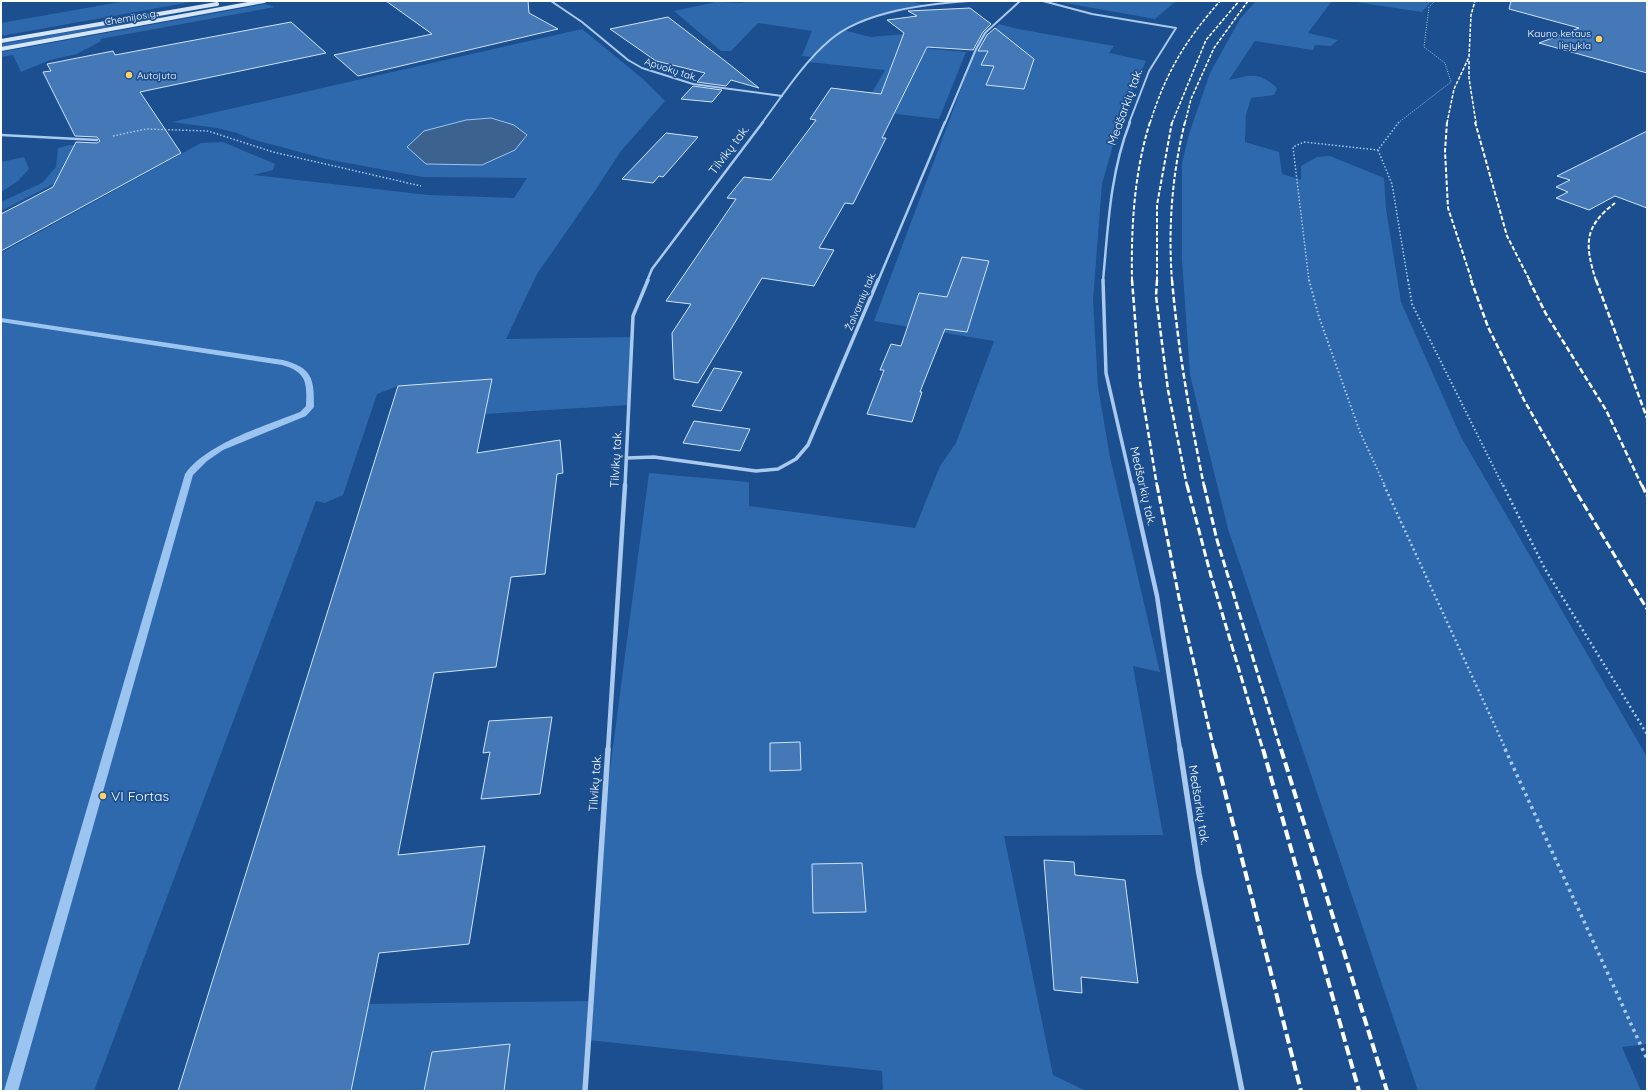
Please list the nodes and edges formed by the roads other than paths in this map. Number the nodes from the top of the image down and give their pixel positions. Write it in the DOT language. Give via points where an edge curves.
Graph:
graph roads {
  1 [pos="246,1"];
  2 [pos="264,1"];
  3 [pos="551,1"];
  4 [pos="969,1"];
  5 [pos="1020,1"];
  6 [pos="1043,1"];
  7 [pos="1,41"];
  8 [pos="1,49"];
  9 [pos="782,96"];
  10 [pos="1,136"];
  11 [pos="97,140"];
  12 [pos="627,458"];
  13 [pos="585,1091"];
  14 [pos="1242,1091"];
  1 -- 7 [label="main road, Chemijos g." via="158,13"];
  2 -- 8 [label="main road, Chemijos g."];
  3 -- 9 [label="street, Apuokų tak." via="590,28 628,60 642,67 698,85"];
  4 -- 9 [label="street, Tilvikų tak." via="944,2 883,15 842,30 827,40"];
  5 -- 12 [label="street, Žalvarnių tak." via="985,33 976,49 808,445 796,459 778,469 756,471 654,457"];
  6 -- 14 [label="street, Medšarkių tak." via="1091,15 1176,28 1149,70 1121,144 1111,192 1103,282 1106,373 1157,596 1199,874"];
  9 -- 12 [label="street, Tilvikų tak." via="652,269 633,316"];
  10 -- 11 [label="street"];
  12 -- 13 [label="street, Tilvikų tak."];
}
